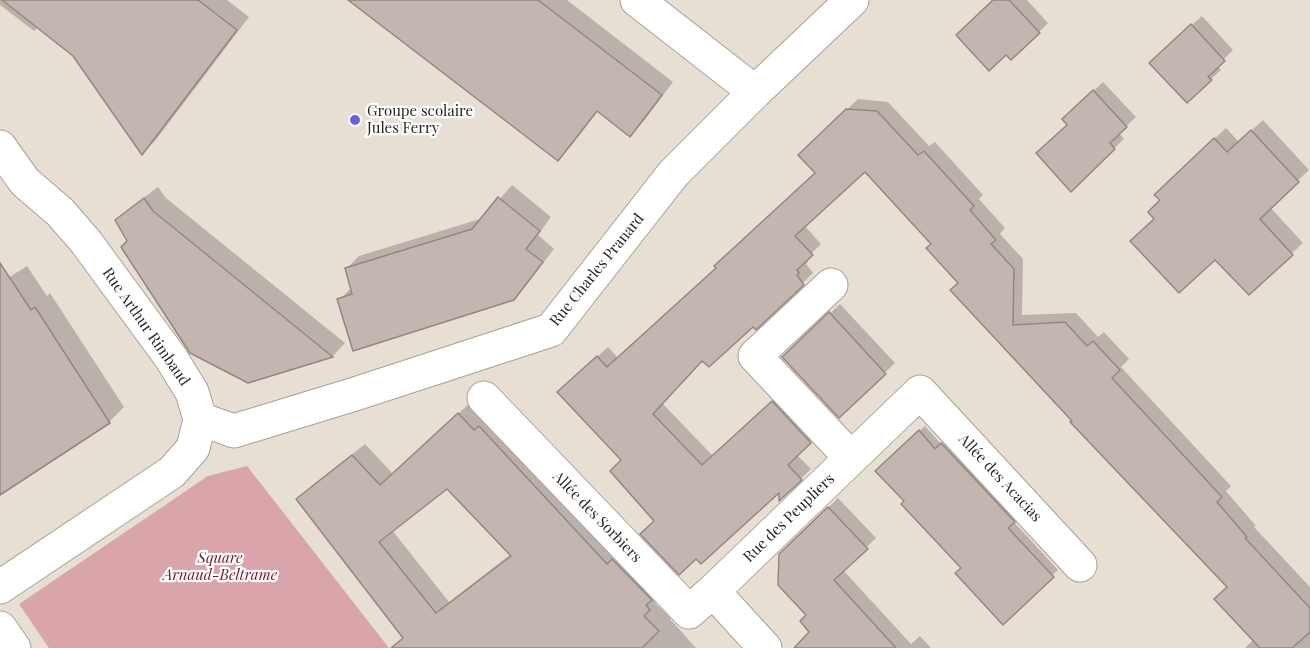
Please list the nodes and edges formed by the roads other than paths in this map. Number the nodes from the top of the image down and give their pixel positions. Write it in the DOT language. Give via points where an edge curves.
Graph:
graph roads {
  1 [pos="637,0"];
  2 [pos="852,0"];
  3 [pos="755,92"];
  4 [pos="0,147"];
  5 [pos="831,285"];
  6 [pos="920,392"];
  7 [pos="484,398"];
  8 [pos="200,419"];
  9 [pos="851,458"];
  10 [pos="1080,565"];
  11 [pos="0,587"];
  12 [pos="712,591"];
  13 [pos="0,628"];
  14 [pos="14,648"];
  15 [pos="765,648"];
  1 -- 3 [label="street"];
  2 -- 3 [label="street, Rue Charles Pranard"];
  3 -- 8 [label="street, Rue Charles Pranard" via="673,174 551,330 234,431"];
  4 -- 8 [label="street, Rue Arthur Rimbaud" via="25,182 60,212 86,242 171,358 192,392"];
  5 -- 9 [label="street" via="755,356"];
  6 -- 9 [label="street, Rue des Peupliers"];
  6 -- 10 [label="street, Allée des Acacias"];
  7 -- 12 [label="street, Allée des Sorbiers" via="689,612"];
  8 -- 11 [label="street" via="193,448 172,472"];
  9 -- 12 [label="street, Rue des Peupliers"];
  12 -- 15 [label="street"];
  13 -- 14 [label="street"];
}
